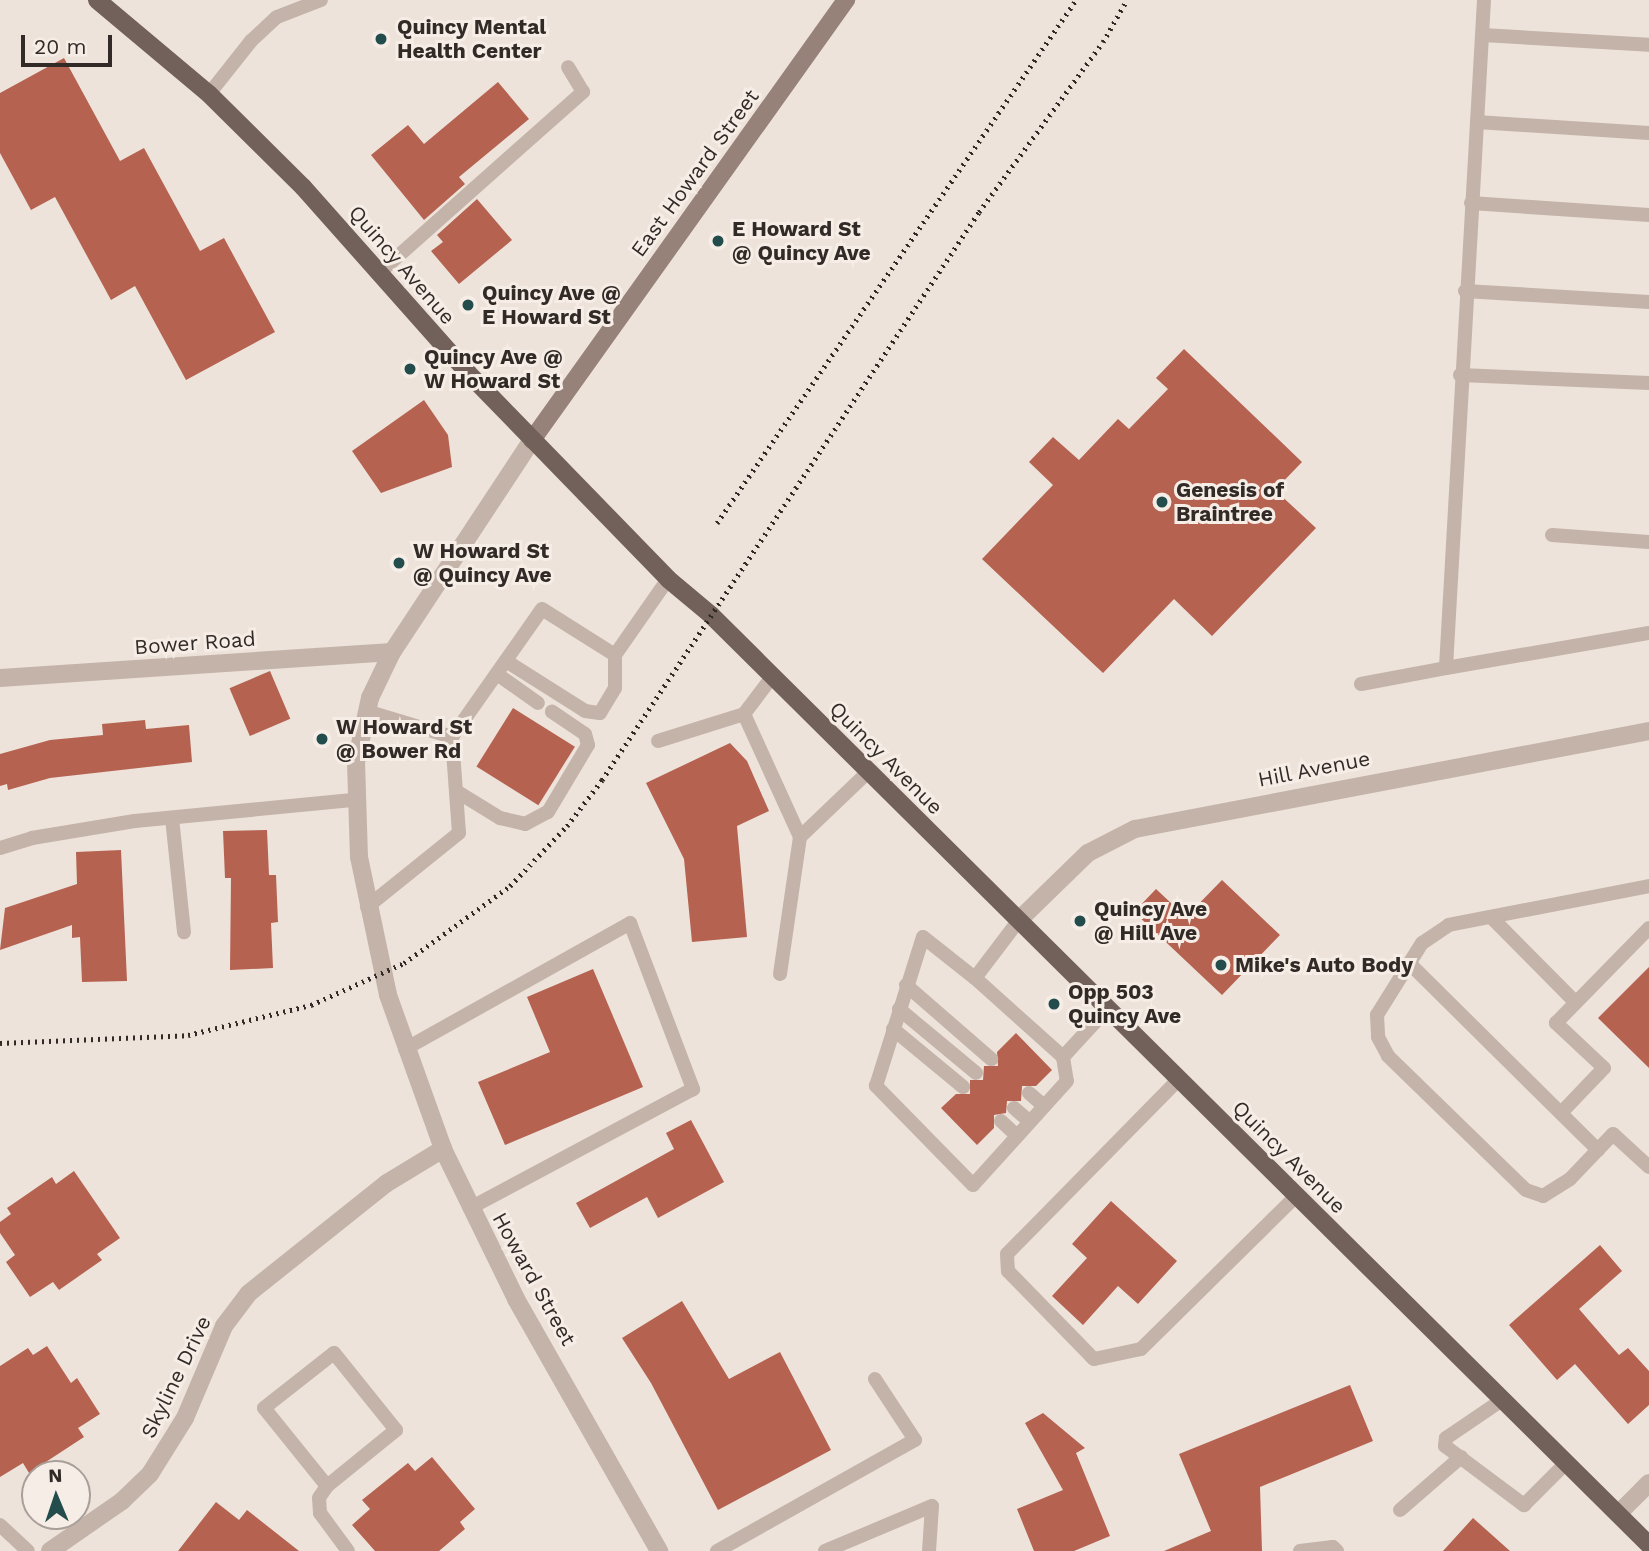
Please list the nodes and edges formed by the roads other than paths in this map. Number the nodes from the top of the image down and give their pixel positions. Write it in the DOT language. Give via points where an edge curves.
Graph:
graph roads {
  1 [pos="97,0"];
  2 [pos="321,0"];
  3 [pos="846,0"];
  4 [pos="1484,0"];
  5 [pos="1483,36"];
  6 [pos="1649,45"];
  7 [pos="568,67"];
  8 [pos="209,94"];
  9 [pos="1477,122"];
  10 [pos="1649,133"];
  11 [pos="1471,203"];
  12 [pos="1649,215"];
  13 [pos="379,273"];
  14 [pos="1465,291"];
  15 [pos="1649,302"];
  16 [pos="1460,374"];
  17 [pos="1649,383"];
  18 [pos="532,440"];
  19 [pos="1552,534"];
  20 [pos="1649,542"];
  21 [pos="668,579"];
  22 [pos="1649,633"];
  23 [pos="392,652"];
  24 [pos="615,655"];
  25 [pos="506,661"];
  26 [pos="1446,668"];
  27 [pos="496,674"];
  28 [pos="772,677"];
  29 [pos="0,678"];
  30 [pos="1361,684"];
  31 [pos="538,703"];
  32 [pos="366,711"];
  33 [pos="585,711"];
  34 [pos="552,712"];
  35 [pos="744,714"];
  36 [pos="575,727"];
  37 [pos="1649,731"];
  38 [pos="452,737"];
  39 [pos="658,741"];
  40 [pos="867,773"];
  41 [pos="456,791"];
  42 [pos="355,800"];
  43 [pos="172,818"];
  44 [pos="800,837"];
  45 [pos="0,848"];
  46 [pos="1649,886"];
  47 [pos="367,907"];
  48 [pos="1491,917"];
  49 [pos="1019,920"];
  50 [pos="1649,928"];
  51 [pos="184,932"];
  52 [pos="1409,963"];
  53 [pos="780,974"];
  54 [pos="975,978"];
  55 [pos="906,985"];
  56 [pos="1575,1002"];
  57 [pos="1108,1008"];
  58 [pos="899,1009"];
  59 [pos="892,1029"];
  60 [pos="405,1049"];
  61 [pos="1063,1057"];
  62 [pos="991,1059"];
  63 [pos="976,1073"];
  64 [pos="1179,1079"];
  65 [pos="963,1087"];
  66 [pos="1029,1093"];
  67 [pos="1044,1106"];
  68 [pos="1014,1108"];
  69 [pos="1561,1113"];
  70 [pos="1001,1121"];
  71 [pos="1030,1122"];
  72 [pos="1017,1136"];
  73 [pos="443,1149"];
  74 [pos="1598,1150"];
  75 [pos="1649,1167"];
  76 [pos="1296,1196"];
  77 [pos="470,1208"];
  78 [pos="875,1379"];
  79 [pos="1502,1400"];
  80 [pos="1461,1457"];
  81 [pos="1566,1463"];
  82 [pos="1649,1483"];
  83 [pos="327,1486"];
  84 [pos="1399,1510"];
  85 [pos="1618,1514"];
  86 [pos="0,1525"];
  87 [pos="1649,1545"];
  88 [pos="28,1551"];
  89 [pos="50,1551"];
  90 [pos="348,1551"];
  91 [pos="660,1551"];
  92 [pos="717,1551"];
  93 [pos="825,1551"];
  94 [pos="929,1551"];
  95 [pos="1300,1551"];
  96 [pos="1337,1551"];
  1 -- 8 [label="main road, Quincy Avenue"];
  2 -- 8 [label="lane" via="277,17 251,41"];
  3 -- 18 [label="main road, East Howard Street"];
  4 -- 5 [label="lane"];
  5 -- 6 [label="lane"];
  5 -- 9 [label="lane"];
  7 -- 13 [label="lane" via="583,92"];
  8 -- 13 [label="main road, Quincy Avenue" via="303,187"];
  9 -- 10 [label="lane"];
  9 -- 11 [label="lane"];
  11 -- 12 [label="lane"];
  11 -- 14 [label="lane"];
  13 -- 18 [label="main road, Quincy Avenue"];
  14 -- 15 [label="lane"];
  14 -- 16 [label="lane"];
  16 -- 17 [label="lane"];
  16 -- 26 [label="lane"];
  18 -- 21 [label="main road, Quincy Avenue"];
  18 -- 23 [label="street, Howard Street"];
  19 -- 20 [label="lane"];
  21 -- 24 [label="lane"];
  21 -- 28 [label="main road, Quincy Avenue"];
  22 -- 26 [label="lane"];
  23 -- 29 [label="street, Bower Road"];
  23 -- 32 [label="street, Howard Street"];
  24 -- 25 [label="lane" via="542,609"];
  24 -- 33 [label="lane" via="615,688 600,713"];
  25 -- 27 [label="lane"];
  25 -- 33 [label="lane"];
  26 -- 30 [label="lane"];
  27 -- 31 [label="lane"];
  27 -- 38 [label="lane"];
  28 -- 35 [label="lane"];
  28 -- 40 [label="main road, Quincy Avenue"];
  32 -- 38 [label="lane"];
  32 -- 42 [label="street, Howard Street"];
  33 -- 36 [label="lane"];
  34 -- 36 [label="lane"];
  35 -- 39 [label="lane"];
  35 -- 44 [label="lane"];
  36 -- 41 [label="lane" via="585,734 589,745 548,812 524,824"];
  37 -- 49 [label="street, Hill Avenue" via="1135,829 1076,863"];
  38 -- 41 [label="lane"];
  40 -- 44 [label="lane"];
  40 -- 49 [label="main road, Quincy Avenue"];
  41 -- 47 [label="lane" via="459,833"];
  42 -- 43 [label="lane"];
  42 -- 47 [label="street, Howard Street"];
  43 -- 45 [label="lane" via="32,838"];
  43 -- 51 [label="lane"];
  44 -- 53 [label="lane"];
  46 -- 48 [label="lane"];
  47 -- 60 [label="street, Howard Street"];
  48 -- 52 [label="lane" via="1449,925 1422,943"];
  48 -- 56 [label="lane"];
  49 -- 54 [label="lane"];
  49 -- 57 [label="main road, Quincy Avenue"];
  50 -- 56 [label="lane"];
  52 -- 69 [label="lane"];
  52 -- 74 [label="lane" via="1377,1014 1378,1037 1388,1056 1526,1190 1543,1196 1570,1179"];
  54 -- 55 [label="lane" via="923,937"];
  54 -- 61 [label="lane"];
  55 -- 58 [label="lane"];
  55 -- 62 [label="lane"];
  56 -- 69 [label="lane" via="1556,1023 1604,1068"];
  57 -- 61 [label="lane"];
  57 -- 64 [label="main road, Quincy Avenue"];
  58 -- 59 [label="lane"];
  58 -- 63 [label="lane"];
  59 -- 65 [label="lane"];
  59 -- 72 [label="lane" via="876,1086 973,1185"];
  60 -- 73 [label="street, Howard Street"];
  60 -- 77 [label="lane" via="630,923 693,1089"];
  61 -- 67 [label="lane" via="1067,1081"];
  64 -- 76 [label="main road, Quincy Avenue"];
  64 -- 76 [label="lane" via="1007,1254 1008,1271 1094,1359 1141,1349"];
  66 -- 67 [label="lane"];
  67 -- 71 [label="lane"];
  68 -- 71 [label="lane"];
  69 -- 74 [label="lane"];
  70 -- 72 [label="lane"];
  71 -- 72 [label="lane"];
  73 -- 77 [label="street, Howard Street"];
  73 -- 89 [label="street, Skyline Drive" via="387,1183 249,1293 224,1326 185,1418 150,1474 122,1501"];
  74 -- 75 [label="lane" via="1613,1134"];
  76 -- 79 [label="main road, Quincy Avenue"];
  77 -- 91 [label="street, Howard Street" via="516,1299"];
  78 -- 92 [label="lane" via="915,1440"];
  79 -- 80 [label="lane" via="1446,1438 1445,1446"];
  79 -- 81 [label="main road, Quincy Avenue"];
  80 -- 81 [label="lane" via="1524,1505"];
  80 -- 84 [label="lane"];
  81 -- 85 [label="main road, Quincy Avenue"];
  82 -- 85 [label="street"];
  83 -- 83 [label="lane" via="264,1408 334,1353 396,1430"];
  83 -- 90 [label="lane" via="320,1498 320,1513"];
  85 -- 87 [label="main road, Quincy Avenue"];
  86 -- 88 [label="lane"];
  93 -- 94 [label="lane" via="932,1506"];
  95 -- 96 [label="lane" via="1333,1547"];
}
